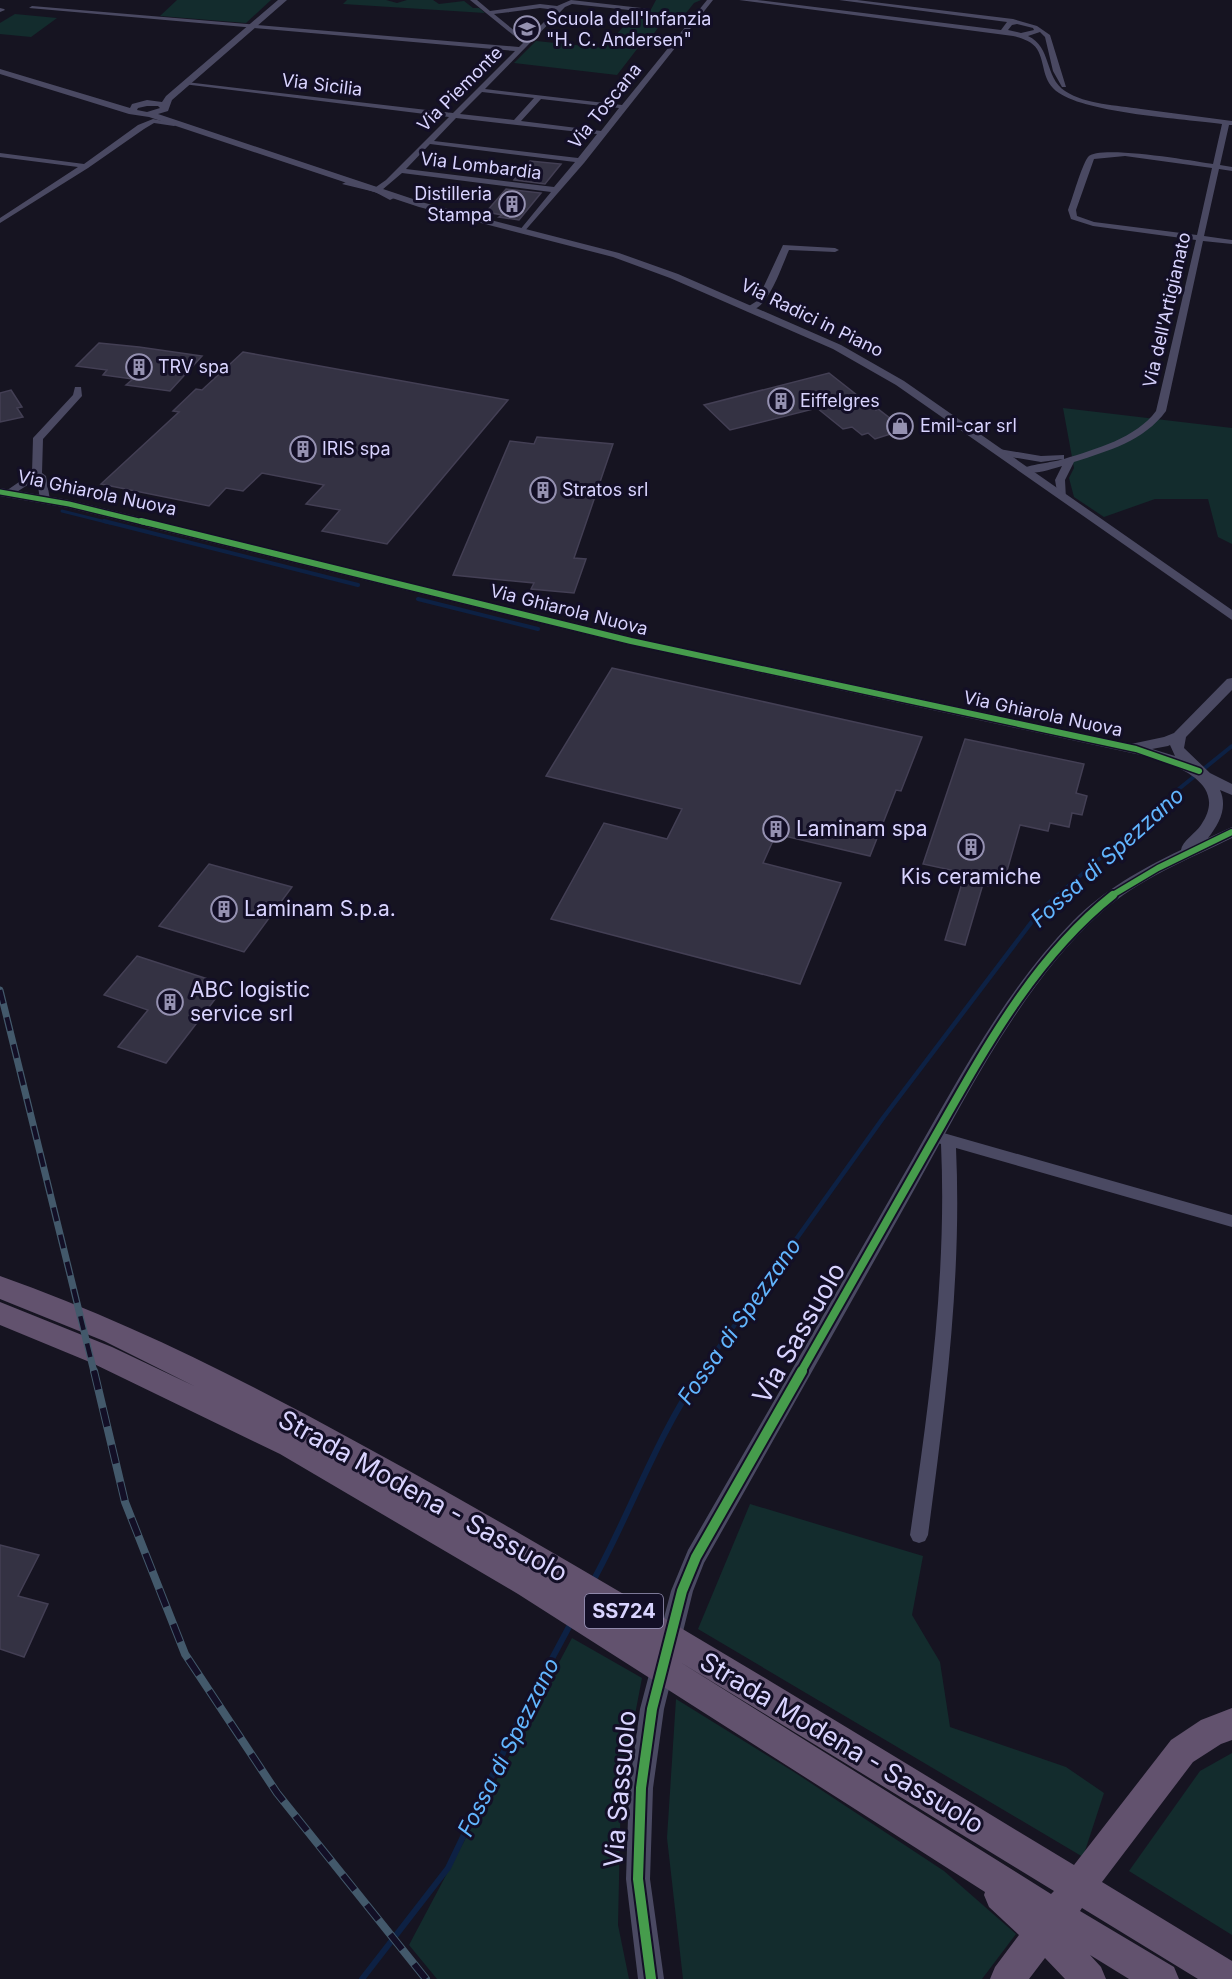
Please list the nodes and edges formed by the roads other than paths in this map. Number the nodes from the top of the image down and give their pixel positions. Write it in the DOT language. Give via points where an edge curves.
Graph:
graph roads {
  1 [pos="284,0"];
  2 [pos="473,0"];
  3 [pos="710,0"];
  4 [pos="742,0"];
  5 [pos="842,0"];
  6 [pos="562,7"];
  7 [pos="32,8"];
  8 [pos="648,10"];
  9 [pos="489,13"];
  10 [pos="1017,22"];
  11 [pos="252,26"];
  12 [pos="1035,27"];
  13 [pos="1014,34"];
  14 [pos="525,42"];
  15 [pos="520,49"];
  16 [pos="0,71"];
  17 [pos="196,74"];
  18 [pos="186,84"];
  19 [pos="480,90"];
  20 [pos="539,97"];
  21 [pos="164,107"];
  22 [pos="624,107"];
  23 [pos="138,109"];
  24 [pos="151,115"];
  25 [pos="455,116"];
  26 [pos="1230,121"];
  27 [pos="516,123"];
  28 [pos="177,125"];
  29 [pos="141,127"];
  30 [pos="130,133"];
  31 [pos="603,133"];
  32 [pos="428,142"];
  33 [pos="0,155"];
  34 [pos="580,161"];
  35 [pos="85,166"];
  36 [pos="1215,167"];
  37 [pos="1232,169"];
  38 [pos="400,171"];
  39 [pos="331,176"];
  40 [pos="346,183"];
  41 [pos="377,190"];
  42 [pos="557,190"];
  43 [pos="390,198"];
  44 [pos="422,205"];
  45 [pos="0,220"];
  46 [pos="523,231"];
  47 [pos="1200,238"];
  48 [pos="1232,242"];
  49 [pos="835,250"];
  50 [pos="752,308"];
  51 [pos="78,389"];
  52 [pos="999,452"];
  53 [pos="1041,459"];
  54 [pos="1073,459"];
  55 [pos="1025,470"];
  56 [pos="37,474"];
  57 [pos="4,493"];
  58 [pos="1063,497"];
  59 [pos="45,500"];
  60 [pos="1232,615"];
  61 [pos="1232,682"];
  62 [pos="1179,736"];
  63 [pos="1132,747"];
  64 [pos="1181,760"];
  65 [pos="1207,779"];
  66 [pos="1232,790"];
  67 [pos="1232,832"];
  68 [pos="1180,855"];
  69 [pos="941,1139"];
  70 [pos="1232,1221"];
  71 [pos="0,1287"];
  72 [pos="0,1313"];
  73 [pos="919,1535"];
  74 [pos="1232,1724"];
  75 [pos="964,1861"];
  76 [pos="1229,1972"];
  77 [pos="651,1979"];
  78 [pos="1007,1979"];
  79 [pos="1089,1979"];
  80 [pos="1162,1979"];
  1 -- 11 [label="street"];
  2 -- 9 [label="street"];
  3 -- 22 [label="street, Via Toscana"];
  4 -- 13 [label="street"];
  5 -- 10 [label="street"];
  6 -- 8 [label="street" via="571,2"];
  6 -- 9 [label="street"];
  6 -- 14 [label="street, Via Piemonte"];
  7 -- 11 [label="street"];
  9 -- 14 [label="street"];
  10 -- 12 [label="street"];
  10 -- 13 [label="street" via="1004,30"];
  11 -- 15 [label="street"];
  11 -- 17 [label="street"];
  12 -- 13 [label="street" via="1038,31 1034,34"];
  12 -- 26 [label="street" via="1048,35 1059,81 1073,92 1106,102"];
  13 -- 26 [label="street" via="1036,43 1050,83 1062,93 1097,105"];
  14 -- 15 [label="street, Via Piemonte"];
  15 -- 19 [label="street, Via Piemonte"];
  16 -- 23 [label="street"];
  17 -- 18 [label="street"];
  17 -- 23 [label="street"];
  18 -- 21 [label="street"];
  18 -- 25 [label="street, Via Sicilia"];
  19 -- 20 [label="street"];
  19 -- 25 [label="street, Via Piemonte"];
  20 -- 22 [label="street"];
  20 -- 27 [label="street"];
  21 -- 23 [label="street"];
  21 -- 24 [label="street"];
  21 -- 28 [label="street"];
  22 -- 31 [label="street, Via Toscana"];
  23 -- 24 [label="street"];
  23 -- 30 [label="street" via="140,120"];
  24 -- 28 [label="street"];
  24 -- 29 [label="street"];
  25 -- 27 [label="street, Via Sicilia"];
  25 -- 32 [label="street, Via Piemonte"];
  26 -- 36 [label="street, Via dell'Artigianato"];
  27 -- 31 [label="street, Via Sicilia"];
  28 -- 29 [label="street" via="153,122"];
  28 -- 39 [label="street"];
  29 -- 30 [label="street"];
  30 -- 35 [label="street"];
  31 -- 34 [label="street, Via Toscana"];
  32 -- 34 [label="street"];
  32 -- 38 [label="street, Via Piemonte"];
  33 -- 35 [label="street"];
  34 -- 42 [label="street, Via Toscana"];
  35 -- 45 [label="street"];
  36 -- 37 [label="street"];
  36 -- 47 [label="street, Via dell'Artigianato"];
  36 -- 47 [label="street" via="1125,154 1095,155 1072,210 1074,217 1093,224"];
  38 -- 41 [label="street, Via Piemonte"];
  38 -- 42 [label="street, Via Lombardia"];
  39 -- 40 [label="street"];
  39 -- 41 [label="street"];
  40 -- 41 [label="street"];
  40 -- 43 [label="street"];
  41 -- 43 [label="street"];
  41 -- 44 [label="street"];
  42 -- 46 [label="street, Via Toscana"];
  43 -- 44 [label="street"];
  44 -- 46 [label="street, Via Radici in Piano"];
  46 -- 50 [label="street, Via Radici in Piano" via="616,255"];
  47 -- 48 [label="street"];
  47 -- 54 [label="street, Via dell'Artigianato" via="1161,411 1151,424 1131,437"];
  49 -- 50 [label="street" via="786,247 761,302"];
  50 -- 52 [label="street, Via Radici in Piano" via="864,361"];
  51 -- 56 [label="street" via="77,396 40,435"];
  52 -- 53 [label="street, Via dell'Artigianato"];
  52 -- 55 [label="street, Via Radici in Piano"];
  53 -- 54 [label="street, Via dell'Artigianato"];
  53 -- 55 [label="street"];
  54 -- 55 [label="street, Via dell'Artigianato"];
  54 -- 58 [label="street" via="1060,480"];
  55 -- 58 [label="street, Via Radici in Piano"];
  56 -- 57 [label="street"];
  56 -- 59 [label="street" via="41,476"];
  57 -- 59 [label="street, Via Ghiarola Nuova"];
  58 -- 60 [label="street, Via Radici in Piano"];
  59 -- 63 [label="street, Via Ghiarola Nuova" via="631,641"];
  61 -- 62 [label="street"];
  62 -- 63 [label="street"];
  62 -- 64 [label="street" via="1176,748"];
  63 -- 64 [label="street"];
  64 -- 65 [label="street"];
  65 -- 66 [label="street"];
  65 -- 68 [label="street" via="1216,801 1216,816 1202,836"];
  67 -- 68 [label="street, Via Sassuolo"];
  68 -- 69 [label="street, Via Sassuolo" via="1114,894 1074,932 981,1056"];
  69 -- 70 [label="street"];
  69 -- 73 [label="street" via="951,1178 949,1242 939,1387"];
  69 -- 77 [label="street, Via Sassuolo" via="696,1557 682,1591 652,1709 641,1788 638,1879"];
  71 -- 76 [label="highway, Strada Modena - Sassuolo / SS724" via="113,1333 304,1426 543,1562 1118,1912"];
  72 -- 75 [label="highway, Strada Modena - Sassuolo / SS724" via="102,1355 290,1445 529,1584"];
  74 -- 78 [label="highway" via="1212,1731 1182,1751"];
  75 -- 79 [label="highway"];
  75 -- 80 [label="highway, Strada Modena - Sassuolo / SS724"];
}
